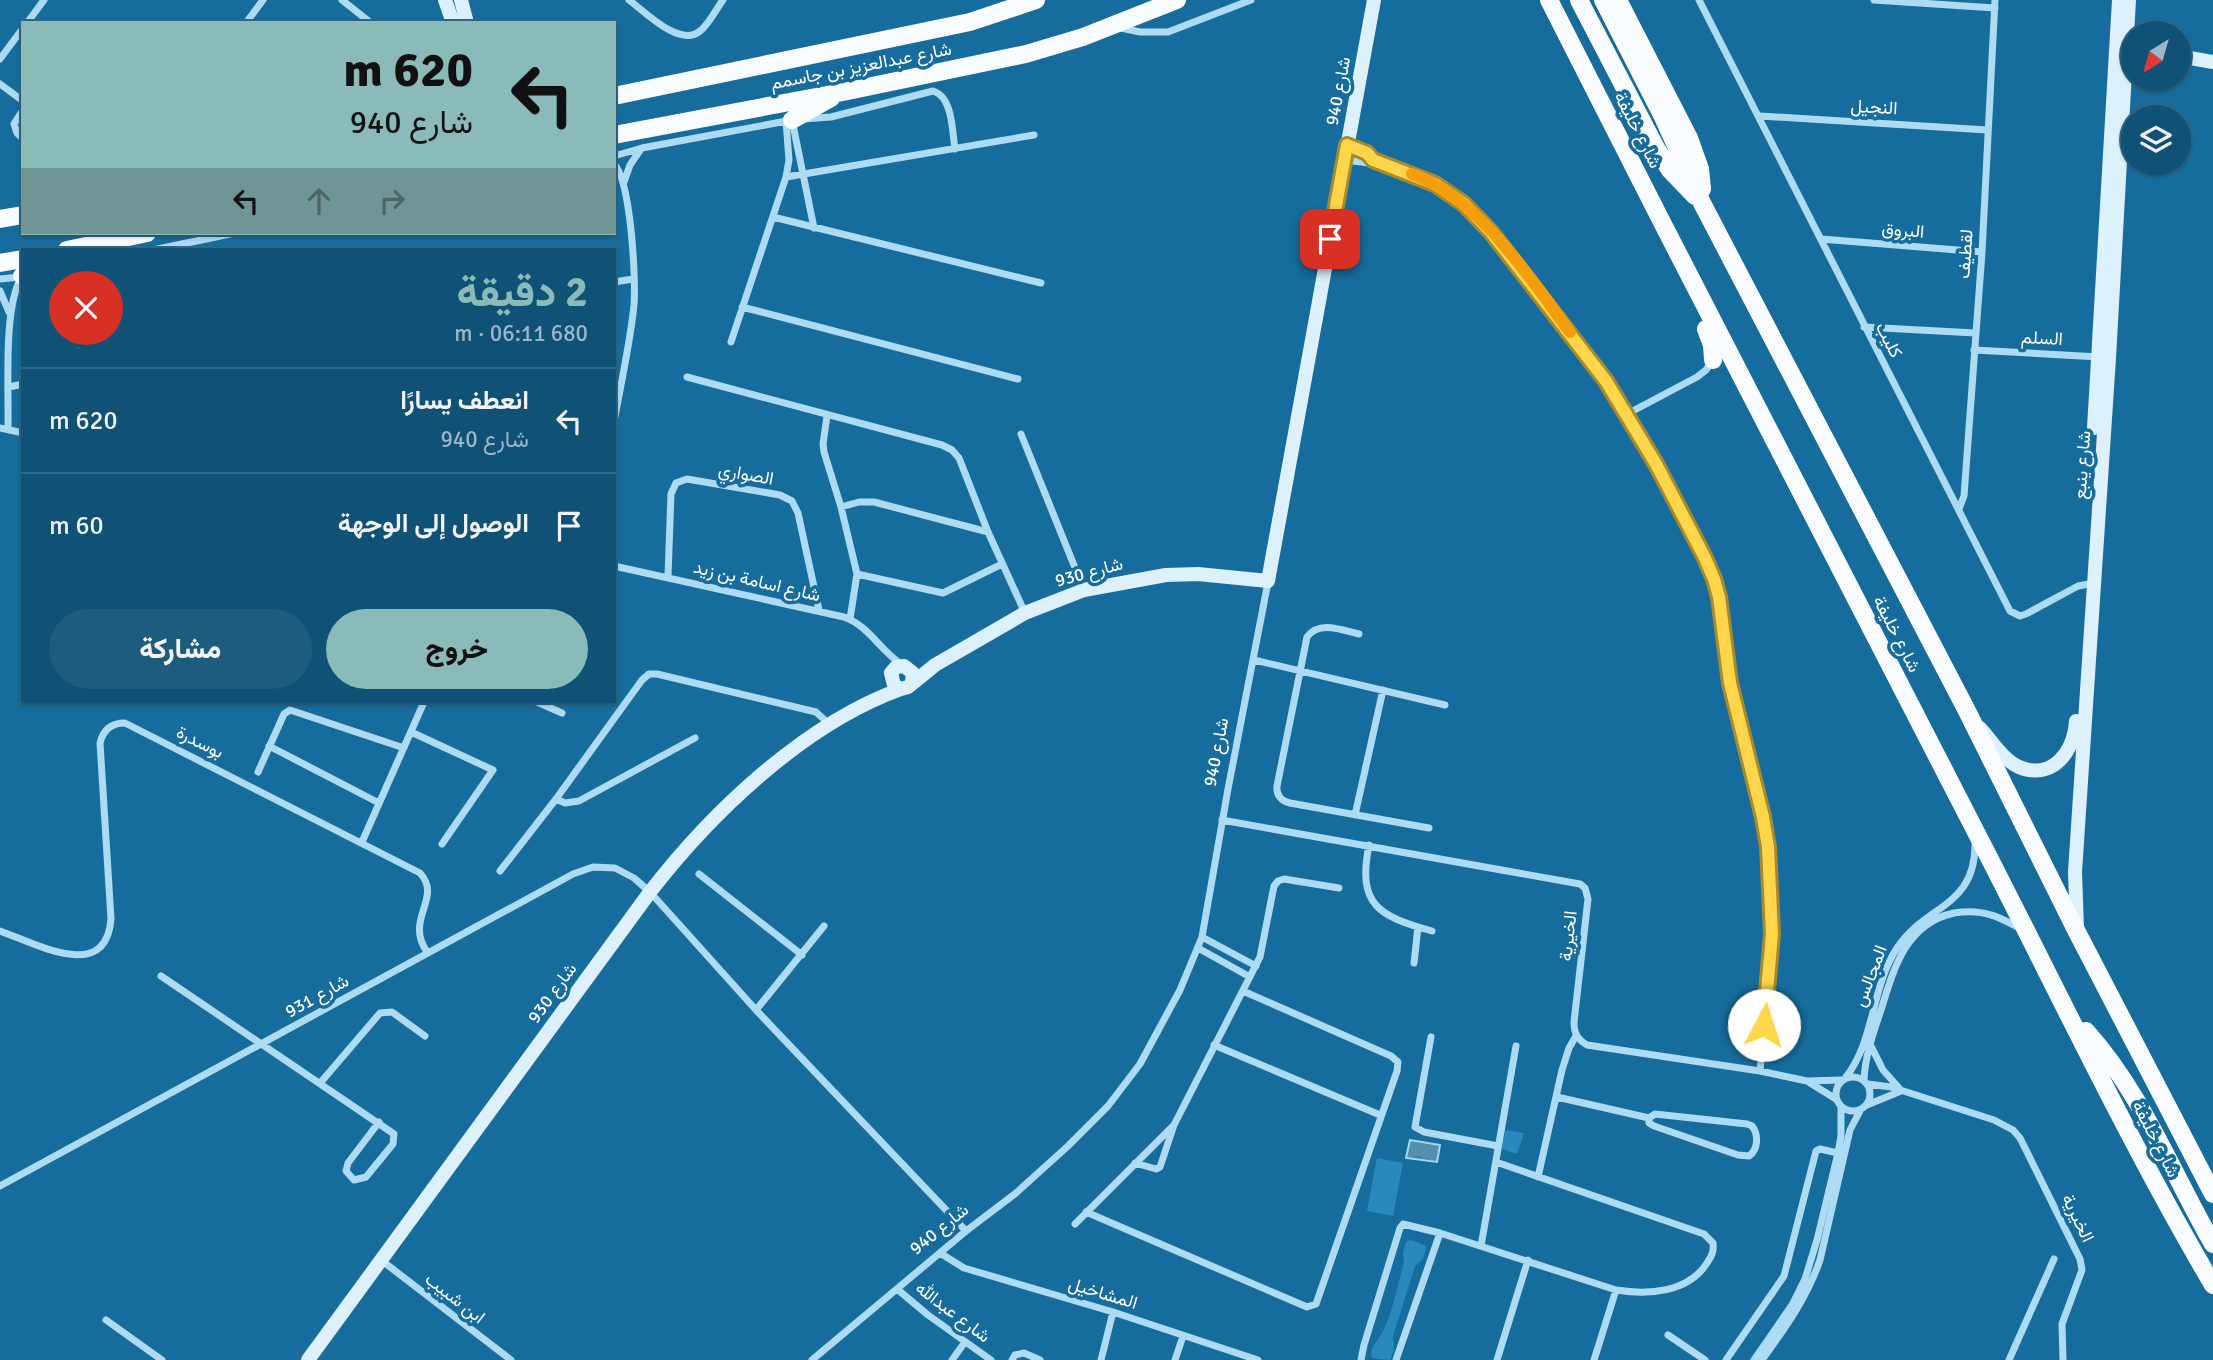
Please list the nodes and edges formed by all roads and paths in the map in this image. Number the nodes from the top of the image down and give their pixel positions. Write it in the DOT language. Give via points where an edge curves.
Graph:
graph roads {
  1 [pos="44,0"];
  2 [pos="263,0"];
  3 [pos="342,0"];
  4 [pos="445,0"];
  5 [pos="461,0"];
  6 [pos="629,0"];
  7 [pos="723,0"];
  8 [pos="1147,0"];
  9 [pos="1177,0"];
  10 [pos="1251,0"];
  11 [pos="1374,0"];
  12 [pos="1549,0"];
  13 [pos="1578,0"];
  14 [pos="1603,0"];
  15 [pos="1618,0"];
  16 [pos="1699,0"];
  17 [pos="1874,0"];
  18 [pos="2119,0"];
  19 [pos="2129,0"];
  20 [pos="1033,1"];
  21 [pos="1995,4"];
  22 [pos="1133,18"];
  23 [pos="29,20"];
  24 [pos="247,21"];
  25 [pos="368,21"];
  26 [pos="452,21"];
  27 [pos="466,21"];
  28 [pos="2122,21"];
  29 [pos="2127,21"];
  30 [pos="1113,26"];
  31 [pos="21,31"];
  32 [pos="2191,58"];
  33 [pos="0,59"];
  34 [pos="2213,62"];
  35 [pos="0,85"];
  36 [pos="2122,91"];
  37 [pos="2128,91"];
  38 [pos="843,92"];
  39 [pos="616,96"];
  40 [pos="21,100"];
  41 [pos="21,113"];
  42 [pos="1760,116"];
  43 [pos="789,120"];
  44 [pos="1987,130"];
  45 [pos="616,135"];
  46 [pos="1034,135"];
  47 [pos="21,137"];
  48 [pos="642,148"];
  49 [pos="955,149"];
  50 [pos="1346,153"];
  51 [pos="616,155"];
  52 [pos="1373,160"];
  53 [pos="616,168"];
  54 [pos="805,174"];
  55 [pos="786,177"];
  56 [pos="624,182"];
  57 [pos="1702,203"];
  58 [pos="21,215"];
  59 [pos="773,217"];
  60 [pos="0,219"];
  61 [pos="814,228"];
  62 [pos="138,235"];
  63 [pos="225,235"];
  64 [pos="1670,238"];
  65 [pos="1821,239"];
  66 [pos="76,248"];
  67 [pos="163,248"];
  68 [pos="1982,252"];
  69 [pos="21,259"];
  70 [pos="0,263"];
  71 [pos="21,276"];
  72 [pos="0,279"];
  73 [pos="21,279"];
  74 [pos="633,279"];
  75 [pos="616,282"];
  76 [pos="1041,283"];
  77 [pos="0,291"];
  78 [pos="742,307"];
  79 [pos="10,314"];
  80 [pos="1864,327"];
  81 [pos="1975,332"];
  82 [pos="730,342"];
  83 [pos="1974,350"];
  84 [pos="2104,358"];
  85 [pos="1713,360"];
  86 [pos="687,377"];
  87 [pos="1018,379"];
  88 [pos="21,384"];
  89 [pos="9,387"];
  90 [pos="616,410"];
  91 [pos="1627,414"];
  92 [pos="827,416"];
  93 [pos="4,428"];
  94 [pos="21,432"];
  95 [pos="1021,434"];
  96 [pos="841,507"];
  97 [pos="1959,509"];
  98 [pos="988,532"];
  99 [pos="1002,564"];
  100 [pos="616,566"];
  101 [pos="857,574"];
  102 [pos="668,576"];
  103 [pos="1269,581"];
  104 [pos="2090,584"];
  105 [pos="1084,590"];
  106 [pos="819,610"];
  107 [pos="1025,613"];
  108 [pos="850,619"];
  109 [pos="1359,634"];
  110 [pos="882,648"];
  111 [pos="1254,660"];
  112 [pos="1300,670"];
  113 [pos="902,676"];
  114 [pos="1384,690"];
  115 [pos="2083,693"];
  116 [pos="425,703"];
  117 [pos="539,703"];
  118 [pos="1446,705"];
  119 [pos="1965,709"];
  120 [pos="562,713"];
  121 [pos="831,725"];
  122 [pos="411,732"];
  123 [pos="695,738"];
  124 [pos="269,746"];
  125 [pos="404,748"];
  126 [pos="258,772"];
  127 [pos="556,799"];
  128 [pos="379,803"];
  129 [pos="1355,815"];
  130 [pos="1223,820"];
  131 [pos="1429,828"];
  132 [pos="1975,829"];
  133 [pos="362,842"];
  134 [pos="442,844"];
  135 [pos="1369,845"];
  136 [pos="500,871"];
  137 [pos="699,874"];
  138 [pos="1339,888"];
  139 [pos="650,892"];
  140 [pos="824,926"];
  141 [pos="1418,927"];
  142 [pos="0,931"];
  143 [pos="1432,931"];
  144 [pos="2027,932"];
  145 [pos="2077,932"];
  146 [pos="1202,937"];
  147 [pos="1198,948"];
  148 [pos="427,952"];
  149 [pos="802,955"];
  150 [pos="1414,963"];
  151 [pos="1256,966"];
  152 [pos="160,976"];
  153 [pos="1250,977"];
  154 [pos="1243,991"];
  155 [pos="756,1010"];
  156 [pos="2067,1011"];
  157 [pos="425,1035"];
  158 [pos="1576,1036"];
  159 [pos="1431,1037"];
  160 [pos="263,1044"];
  161 [pos="1214,1045"];
  162 [pos="1870,1045"];
  163 [pos="1516,1046"];
  164 [pos="1760,1071"];
  165 [pos="1844,1079"];
  166 [pos="1807,1081"];
  167 [pos="321,1082"];
  168 [pos="1866,1082"];
  169 [pos="1902,1091"];
  170 [pos="1557,1097"];
  171 [pos="1836,1099"];
  172 [pos="1842,1107"];
  173 [pos="1863,1108"];
  174 [pos="1380,1115"];
  175 [pos="1649,1118"];
  176 [pos="379,1122"];
  177 [pos="1174,1125"];
  178 [pos="1498,1146"];
  179 [pos="1838,1153"];
  180 [pos="1496,1161"];
  181 [pos="1135,1163"];
  182 [pos="1538,1177"];
  183 [pos="0,1186"];
  184 [pos="2213,1194"];
  185 [pos="1086,1212"];
  186 [pos="1075,1224"];
  187 [pos="966,1231"];
  188 [pos="1440,1233"];
  189 [pos="2213,1244"];
  190 [pos="1480,1246"];
  191 [pos="940,1253"];
  192 [pos="2054,1259"];
  193 [pos="1528,1260"];
  194 [pos="381,1261"];
  195 [pos="2213,1285"];
  196 [pos="897,1289"];
  197 [pos="1616,1290"];
  198 [pos="1113,1312"];
  199 [pos="106,1320"];
  200 [pos="1668,1335"];
  201 [pos="1183,1336"];
  202 [pos="965,1342"];
  203 [pos="162,1360"];
  204 [pos="308,1360"];
  205 [pos="511,1360"];
  206 [pos="812,1360"];
  207 [pos="952,1360"];
  208 [pos="991,1360"];
  209 [pos="1012,1360"];
  210 [pos="1040,1360"];
  211 [pos="1101,1360"];
  212 [pos="1175,1360"];
  213 [pos="1258,1360"];
  214 [pos="1361,1360"];
  215 [pos="1396,1360"];
  216 [pos="1497,1360"];
  217 [pos="1594,1360"];
  218 [pos="1705,1360"];
  219 [pos="1726,1360"];
  220 [pos="1754,1360"];
  221 [pos="1762,1360"];
  222 [pos="2009,1360"];
  223 [pos="2063,1360"];
  1 -- 23 [label="street"];
  2 -- 24 [label="street"];
  3 -- 25 [label="street"];
  4 -- 26 [label="street"];
  5 -- 27 [label="street"];
  6 -- 7 [label="street" via="669,30 685,36 700,31"];
  8 -- 22 [label="main road"];
  9 -- 22 [label="main road, شارع عبدالعزيز بن جاسمم"];
  10 -- 30 [label="street, شارع عبدالعزيز بن جاسمم" via="1168,32"];
  11 -- 50 [label="street, شارع 940"];
  12 -- 64 [label="main road, شارع خليفة"];
  13 -- 57 [label="main road" via="1657,150"];
  14 -- 57 [label="main road, شارع خليفة"];
  15 -- 57 [label="main road" via="1696,154"];
  16 -- 42 [label="street, كليب"];
  17 -- 21 [label="street"];
  18 -- 28 [label="street, شارع ينبع"];
  19 -- 29 [label="street, شارع ينبع"];
  20 -- 39 [label="main road, شارع عبدالعزيز بن جاسمم" via="970,22"];
  21 -- 44 [label="street, لقطيف"];
  22 -- 30 [label="main road, شارع عبدالعزيز بن جاسمم"];
  30 -- 38 [label="main road, شارع عبدالعزيز بن جاسمم" via="1026,54"];
  31 -- 33 [label="street"];
  32 -- 34 [label="street"];
  35 -- 40 [label="street"];
  36 -- 84 [label="street, شارع ينبع"];
  37 -- 84 [label="street, شارع ينبع"];
  38 -- 43 [label="main road"];
  38 -- 45 [label="main road, شارع عبدالعزيز بن جاسمم"];
  41 -- 47 [label="street" via="14,124"];
  42 -- 44 [label="street, النجيل"];
  42 -- 65 [label="street, كليب"];
  43 -- 48 [label="street"];
  43 -- 49 [label="street" via="825,118 933,91 947,103"];
  43 -- 54 [label="street"];
  43 -- 55 [label="street"];
  44 -- 68 [label="street, لقطيف"];
  46 -- 49 [label="street"];
  48 -- 51 [label="street"];
  48 -- 56 [label="street" via="629,165"];
  49 -- 54 [label="street"];
  50 -- 52 [label="street" via="1369,163"];
  50 -- 52 [label="street" via="1367,153"];
  50 -- 103 [label="street, شارع 940"];
  52 -- 91 [label="street" via="1435,184 1478,217 1550,306"];
  53 -- 56 [label="street"];
  54 -- 55 [label="street"];
  54 -- 61 [label="street"];
  55 -- 59 [label="street"];
  56 -- 74 [label="street"];
  57 -- 119 [label="main road, شارع خليفة"];
  58 -- 60 [label="main road"];
  59 -- 61 [label="street"];
  59 -- 78 [label="street"];
  61 -- 76 [label="street"];
  62 -- 66 [label="main road"];
  63 -- 67 [label="street"];
  64 -- 85 [label="main road" via="1713,345"];
  64 -- 132 [label="main road, شارع خليفة"];
  65 -- 68 [label="street, البروق"];
  65 -- 80 [label="street, كليب"];
  68 -- 81 [label="street, لقطيف"];
  69 -- 70 [label="main road"];
  71 -- 72 [label="street"];
  73 -- 79 [label="street"];
  74 -- 75 [label="street"];
  74 -- 90 [label="street" via="634,304"];
  77 -- 79 [label="street"];
  78 -- 82 [label="street"];
  78 -- 87 [label="street"];
  79 -- 89 [label="street"];
  80 -- 81 [label="street"];
  80 -- 97 [label="street, كليب"];
  81 -- 83 [label="street, لقطيف"];
  83 -- 84 [label="street, السلم"];
  83 -- 97 [label="street, لقطيف" via="1964,496"];
  84 -- 104 [label="street, شارع ينبع"];
  85 -- 91 [label="street" via="1698,377"];
  86 -- 92 [label="street"];
  88 -- 89 [label="street"];
  89 -- 93 [label="street"];
  91 -- 164 [label="street" via="1692,529 1714,579 1730,683 1763,817 1772,934"];
  92 -- 96 [label="street" via="824,452"];
  92 -- 98 [label="street" via="952,450"];
  93 -- 94 [label="street"];
  95 -- 105 [label="street"];
  96 -- 98 [label="street" via="874,502"];
  96 -- 101 [label="street"];
  97 -- 104 [label="street, كليب" via="2014,614 2026,614"];
  98 -- 99 [label="street"];
  99 -- 101 [label="street" via="943,593"];
  99 -- 107 [label="street"];
  100 -- 102 [label="street, شارع اسامة بن زيد"];
  101 -- 108 [label="street"];
  102 -- 106 [label="street, شارع اسامة بن زيد"];
  102 -- 106 [label="street, الصواري" via="671,494 676,483 687,479 780,495 792,501 798,513"];
  103 -- 105 [label="street, شارع 930" via="1166,575"];
  103 -- 111 [label="street, شارع 940"];
  104 -- 115 [label="street, شارع ينبع"];
  105 -- 107 [label="street, شارع 930"];
  106 -- 108 [label="street, شارع اسامة بن زيد"];
  107 -- 113 [label="street, شارع 930" via="936,665"];
  108 -- 110 [label="street, شارع اسامة بن زيد"];
  109 -- 112 [label="street" via="1316,628 1307,637"];
  110 -- 113 [label="street, شارع اسامة بن زيد"];
  110 -- 113 [label="street, شارع اسامة بن زيد"];
  111 -- 112 [label="street"];
  111 -- 130 [label="street, شارع 940"];
  112 -- 114 [label="street"];
  112 -- 129 [label="street" via="1278,793 1286,802"];
  113 -- 121 [label="street, شارع 930"];
  114 -- 118 [label="street"];
  114 -- 129 [label="street"];
  115 -- 119 [label="street, شارع ينبع" via="2072,744 2057,764 2045,770 2017,767"];
  115 -- 145 [label="street, شارع ينبع" via="2075,872"];
  116 -- 122 [label="street"];
  117 -- 120 [label="street"];
  119 -- 145 [label="main road, شارع خليفة"];
  121 -- 127 [label="street" via="816,712 649,674"];
  121 -- 139 [label="street, شارع 930" via="740,793 692,840"];
  122 -- 125 [label="street"];
  122 -- 134 [label="street" via="493,771"];
  123 -- 127 [label="street" via="579,802"];
  124 -- 125 [label="street" via="290,710"];
  124 -- 126 [label="street"];
  124 -- 128 [label="street"];
  125 -- 128 [label="street"];
  127 -- 136 [label="street"];
  128 -- 133 [label="street"];
  129 -- 131 [label="street"];
  130 -- 135 [label="street, الخيرية"];
  130 -- 146 [label="street, شارع 940"];
  132 -- 144 [label="main road, شارع خليفة"];
  132 -- 165 [label="street, المجالس" via="1973,866 1963,888 1950,903 1917,925 1893,953 1860,1054"];
  133 -- 142 [label="street, بوسدرة" via="135,726 118,723 105,731 100,743 111,919 108,936 96,950 78,956"];
  133 -- 148 [label="street, بوسدرة" via="424,877 428,891 418,932"];
  135 -- 141 [label="street" via="1364,881 1369,893 1381,911"];
  135 -- 158 [label="street, الخيرية" via="1574,882 1585,888 1588,899"];
  137 -- 149 [label="street"];
  138 -- 151 [label="street" via="1278,881 1271,894 1264,946"];
  139 -- 148 [label="street, شارع 931" via="615,868 583,869"];
  139 -- 155 [label="street, شارع 931"];
  139 -- 194 [label="street, شارع 930"];
  140 -- 149 [label="street"];
  141 -- 143 [label="street"];
  141 -- 150 [label="street"];
  144 -- 156 [label="main road, شارع خليفة"];
  144 -- 162 [label="street, المجالس" via="1979,912 1950,914 1927,924 1913,936 1894,968"];
  145 -- 184 [label="main road, شارع خليفة"];
  146 -- 147 [label="street, شارع 940"];
  146 -- 151 [label="street"];
  147 -- 153 [label="street"];
  147 -- 187 [label="street, شارع 940" via="1145,1054 1108,1106 1016,1193"];
  148 -- 160 [label="street, شارع 931"];
  149 -- 155 [label="street"];
  151 -- 153 [label="street"];
  152 -- 160 [label="street"];
  153 -- 154 [label="street"];
  154 -- 161 [label="street"];
  154 -- 174 [label="street" via="1395,1058 1397,1071"];
  155 -- 187 [label="street, شارع 931"];
  156 -- 189 [label="main road" via="2137,1102"];
  156 -- 195 [label="main road, شارع خليفة" via="2169,1210"];
  157 -- 167 [label="street" via="392,1012 380,1013"];
  158 -- 164 [label="street" via="1587,1045"];
  158 -- 170 [label="street"];
  159 -- 178 [label="street" via="1415,1127"];
  160 -- 167 [label="street"];
  160 -- 183 [label="street, شارع 931"];
  161 -- 174 [label="street"];
  161 -- 177 [label="street"];
  162 -- 168 [label="street, المجالس"];
  162 -- 169 [label="street" via="1883,1070"];
  163 -- 178 [label="street"];
  164 -- 166 [label="street"];
  165 -- 166 [label="street"];
  165 -- 168 [label="street" via="1859,1077"];
  165 -- 171 [label="street" via="1836,1089"];
  166 -- 171 [label="street"];
  167 -- 176 [label="street"];
  168 -- 169 [label="street, الخيرية"];
  168 -- 173 [label="street" via="1870,1096"];
  169 -- 173 [label="street"];
  169 -- 223 [label="street, الخيرية" via="1994,1120 2020,1138 2080,1259 2082,1270 2063,1324"];
  170 -- 175 [label="street"];
  170 -- 182 [label="street"];
  171 -- 172 [label="street"];
  172 -- 173 [label="street" via="1851,1111"];
  172 -- 179 [label="street"];
  173 -- 221 [label="street" via="1850,1129 1812,1281"];
  174 -- 185 [label="street" via="1318,1300 1311,1307"];
  175 -- 175 [label="street" via="1655,1114 1747,1124 1757,1134 1755,1149 1749,1156 1738,1155 1654,1126"];
  176 -- 176 [label="street" via="395,1140 366,1177 354,1180 346,1167"];
  177 -- 181 [label="street"];
  177 -- 181 [label="street" via="1160,1167 1156,1170"];
  178 -- 180 [label="street"];
  179 -- 219 [label="street" via="1816,1151 1784,1276"];
  179 -- 220 [label="street" via="1805,1279"];
  180 -- 182 [label="street"];
  180 -- 190 [label="street"];
  181 -- 185 [label="street"];
  182 -- 197 [label="street" via="1704,1234 1713,1243 1704,1269 1674,1288 1646,1293"];
  185 -- 186 [label="street"];
  187 -- 191 [label="street, شارع 940"];
  188 -- 190 [label="street"];
  188 -- 214 [label="street" via="1403,1224 1400,1228"];
  188 -- 215 [label="street"];
  190 -- 193 [label="street"];
  191 -- 196 [label="street, شارع 940"];
  191 -- 198 [label="street, المشاخيل" via="964,1268"];
  192 -- 222 [label="street"];
  193 -- 197 [label="street"];
  193 -- 216 [label="street"];
  194 -- 204 [label="street, شارع 930"];
  194 -- 205 [label="street, ابن شبيب"];
  196 -- 202 [label="street, شارع عبدالله"];
  196 -- 206 [label="street, شارع 940"];
  197 -- 217 [label="street"];
  198 -- 201 [label="street, المشاخيل"];
  198 -- 211 [label="street"];
  199 -- 203 [label="street"];
  200 -- 218 [label="street"];
  201 -- 212 [label="street"];
  201 -- 213 [label="street, المشاخيل"];
  202 -- 207 [label="street"];
  202 -- 208 [label="street, شارع عبدالله"];
  209 -- 210 [label="street" via="1019,1353"];
}
